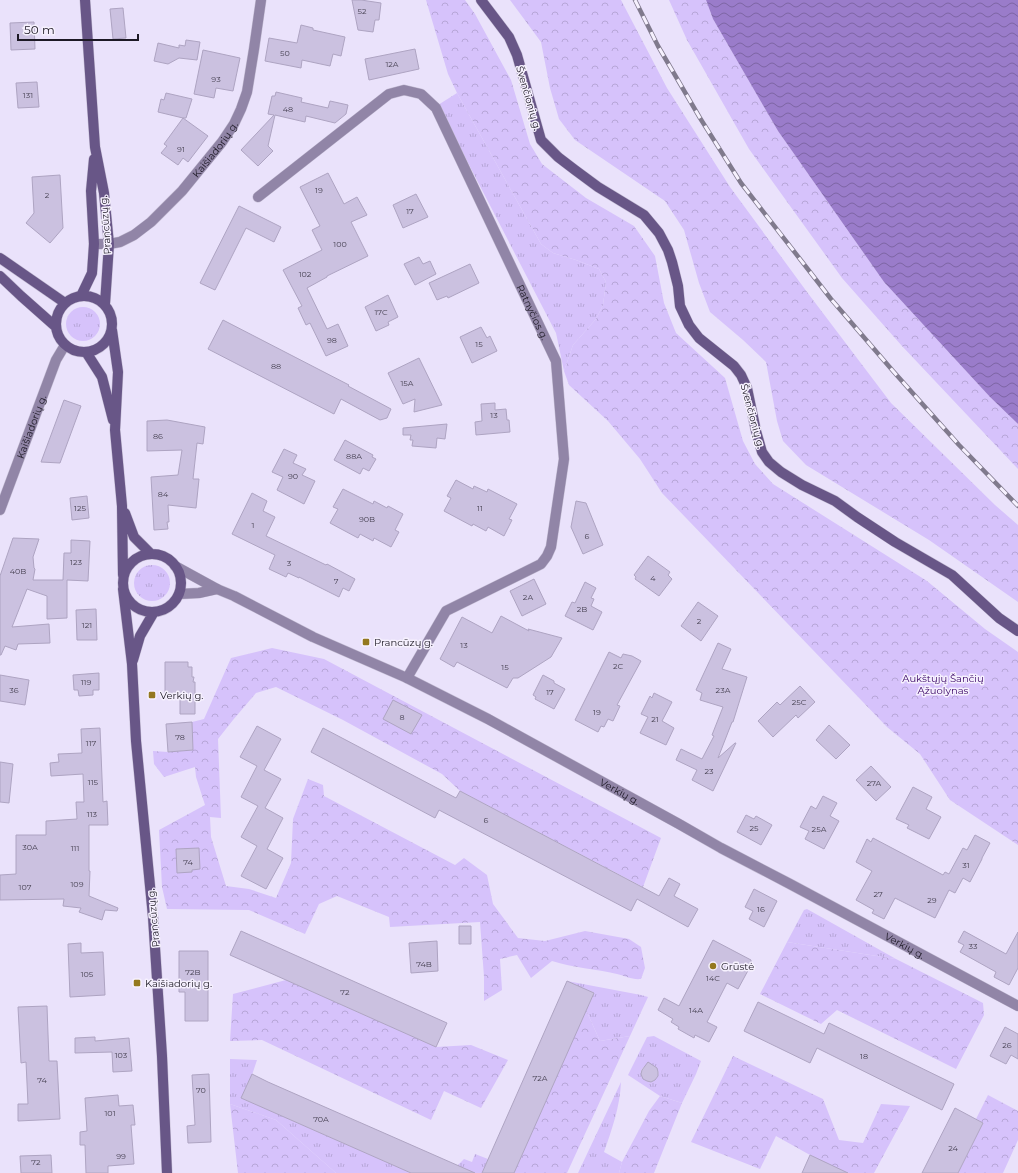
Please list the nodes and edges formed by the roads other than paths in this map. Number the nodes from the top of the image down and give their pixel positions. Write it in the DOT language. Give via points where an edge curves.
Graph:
graph roads {
  1 [pos="85,0"];
  2 [pos="261,0"];
  3 [pos="481,0"];
  4 [pos="95,147"];
  5 [pos="258,197"];
  6 [pos="94,244"];
  7 [pos="109,244"];
  8 [pos="0,258"];
  9 [pos="0,276"];
  10 [pos="81,296"];
  11 [pos="65,303"];
  12 [pos="105,304"];
  13 [pos="56,326"];
  14 [pos="112,330"];
  15 [pos="65,345"];
  16 [pos="86,352"];
  17 [pos="116,430"];
  18 [pos="122,506"];
  19 [pos="0,510"];
  20 [pos="150,553"];
  21 [pos="175,566"];
  22 [pos="124,575"];
  23 [pos="123,589"];
  24 [pos="216,589"];
  25 [pos="179,594"];
  26 [pos="154,612"];
  27 [pos="1018,631"];
  28 [pos="132,664"];
  29 [pos="407,678"];
  30 [pos="1018,1006"];
  31 [pos="168,1173"];
  1 -- 4 [label="street, Prancūzų g."];
  2 -- 7 [label="street, Kaišiadorių g." via="247,92 234,124 182,191 152,222 134,236"];
  3 -- 27 [label="street, Švenčionių g." via="509,37 517,55 541,140 598,187 644,215 659,233 672,262 680,306 689,325 699,338 734,366 741,375 747,388 762,452 769,462 802,485 835,501 895,542 952,575 999,618"];
  4 -- 6 [label="street, Prancūzų g." via="91,191"];
  4 -- 7 [label="street, Prancūzų g." via="104,192"];
  5 -- 29 [label="street, Ratnyčios g." via="389,94 404,90 421,94 436,108 556,361 564,459 551,547 547,556 541,564 446,611"];
  6 -- 7 [label="street, Kaišiadorių g."];
  6 -- 10 [label="street, Prancūzų g." via="92,274"];
  7 -- 12 [label="street, Prancūzų g."];
  8 -- 11 [label="street"];
  9 -- 13 [label="street"];
  10 -- 11 [label="street"];
  10 -- 12 [label="street" via="90,296"];
  11 -- 13 [label="street" via="59,310"];
  12 -- 14 [label="street" via="113,320"];
  13 -- 15 [label="street"];
  14 -- 16 [label="street" via="102,346"];
  14 -- 17 [label="street" via="118,372"];
  15 -- 16 [label="street" via="78,352"];
  15 -- 19 [label="street, Kaišiadorių g." via="56,360"];
  16 -- 17 [label="street" via="102,376"];
  17 -- 18 [label="street"];
  18 -- 20 [label="street" via="134,537"];
  18 -- 22 [label="street"];
  20 -- 21 [label="street" via="164,556"];
  20 -- 22 [label="street" via="136,558 126,568"];
  21 -- 24 [label="street, Verkių g."];
  21 -- 25 [label="street" via="181,579"];
  22 -- 23 [label="street"];
  23 -- 26 [label="street" via="131,604"];
  23 -- 28 [label="street, Prancūzų g."];
  24 -- 25 [label="street"];
  24 -- 29 [label="street, Verkių g." via="313,637"];
  25 -- 26 [label="street" via="169,606"];
  26 -- 28 [label="street, Prancūzų g." via="140,636"];
  28 -- 31 [label="street, Prancūzų g." via="136,741 153,917"];
  29 -- 30 [label="street, Verkių g." via="488,719 721,848"];
}
